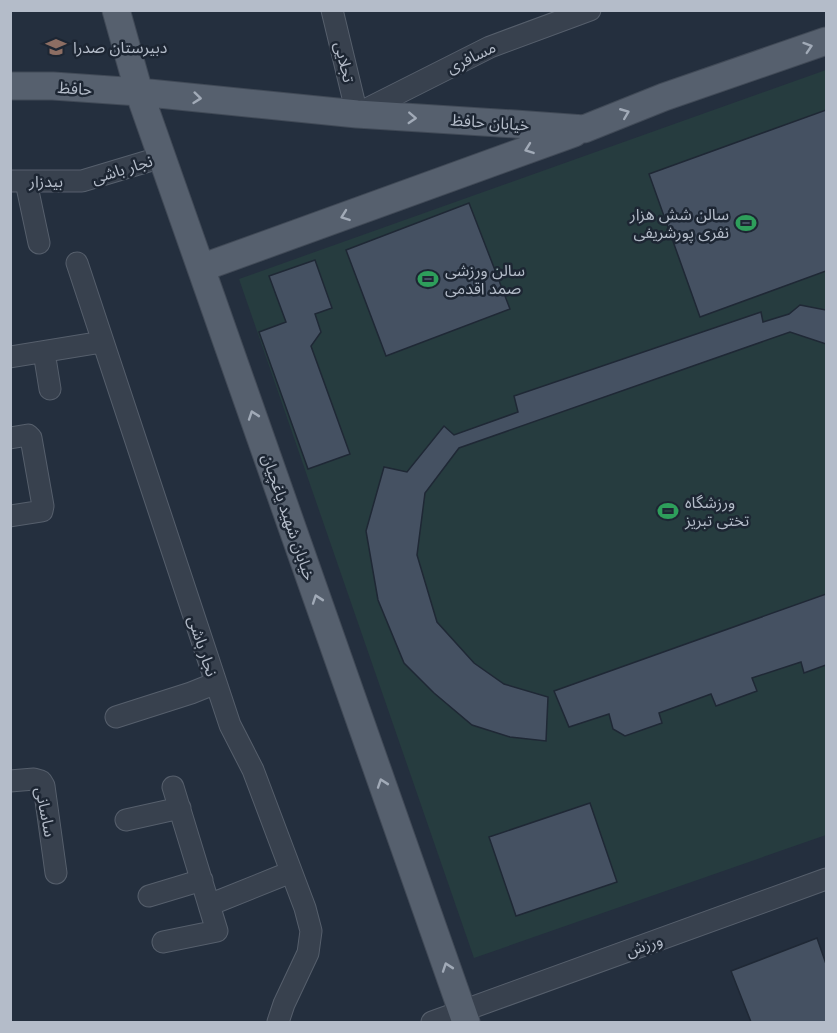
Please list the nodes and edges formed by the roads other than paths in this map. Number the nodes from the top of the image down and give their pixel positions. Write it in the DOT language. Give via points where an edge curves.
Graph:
graph roads {
  1 [pos="116,10"];
  2 [pos="332,10"];
  3 [pos="590,10"];
  4 [pos="560,16"];
  5 [pos="826,41"];
  6 [pos="10,86"];
  7 [pos="139,92"];
  8 [pos="357,114"];
  9 [pos="584,129"];
  10 [pos="162,157"];
  11 [pos="18,182"];
  12 [pos="85,190"];
  13 [pos="39,243"];
  14 [pos="77,263"];
  15 [pos="201,268"];
  16 [pos="102,342"];
  17 [pos="44,352"];
  18 [pos="11,355"];
  19 [pos="50,389"];
  20 [pos="10,438"];
  21 [pos="10,516"];
  22 [pos="216,683"];
  23 [pos="116,717"];
  24 [pos="10,781"];
  25 [pos="173,787"];
  26 [pos="180,808"];
  27 [pos="126,820"];
  28 [pos="291,872"];
  29 [pos="56,873"];
  30 [pos="826,879"];
  31 [pos="202,880"];
  32 [pos="149,896"];
  33 [pos="209,905"];
  34 [pos="163,942"];
  35 [pos="464,1017"];
  36 [pos="278,1023"];
  37 [pos="432,1023"];
  1 -- 7 [label="main road, خیابان شهید یاغچیان"];
  2 -- 8 [label="street, تجلایی"];
  3 -- 4 [label="street, مسافری"];
  4 -- 8 [label="street, مسافری"];
  9 -- 5 [label="main road, خیابان حافظ, one-way"];
  6 -- 7 [label="main road, حافظ"];
  7 -- 8 [label="main road, خیابان حافظ, one-way"];
  7 -- 10 [label="main road, خیابان شهید یاغچیان"];
  8 -- 9 [label="main road, خیابان حافظ, one-way"];
  9 -- 15 [label="main road, one-way"];
  10 -- 12 [label="street, نجار باشی"];
  10 -- 15 [label="main road, خیابان شهید یاغچیان"];
  11 -- 12 [label="street, بیدزار"];
  11 -- 13 [label="street"];
  14 -- 16 [label="street, نجار باشی"];
  35 -- 15 [label="main road, خیابان شهید یاغچیان, one-way"];
  16 -- 17 [label="street"];
  16 -- 22 [label="street, نجار باشی"];
  17 -- 18 [label="street"];
  17 -- 19 [label="street"];
  20 -- 21 [label="street" via="31,438 43,506 42,511"];
  22 -- 23 [label="street"];
  22 -- 28 [label="street, نجار باشی"];
  24 -- 29 [label="street, ساسانی" via="34,778 44,786"];
  25 -- 26 [label="street"];
  26 -- 27 [label="street"];
  26 -- 31 [label="street"];
  28 -- 33 [label="street"];
  28 -- 36 [label="street, نجار باشی" via="311,931 308,953"];
  30 -- 35 [label="street, ورزش"];
  31 -- 32 [label="street"];
  31 -- 33 [label="street"];
  33 -- 34 [label="street" via="217,931"];
  35 -- 37 [label="street, ورزش"];
}
